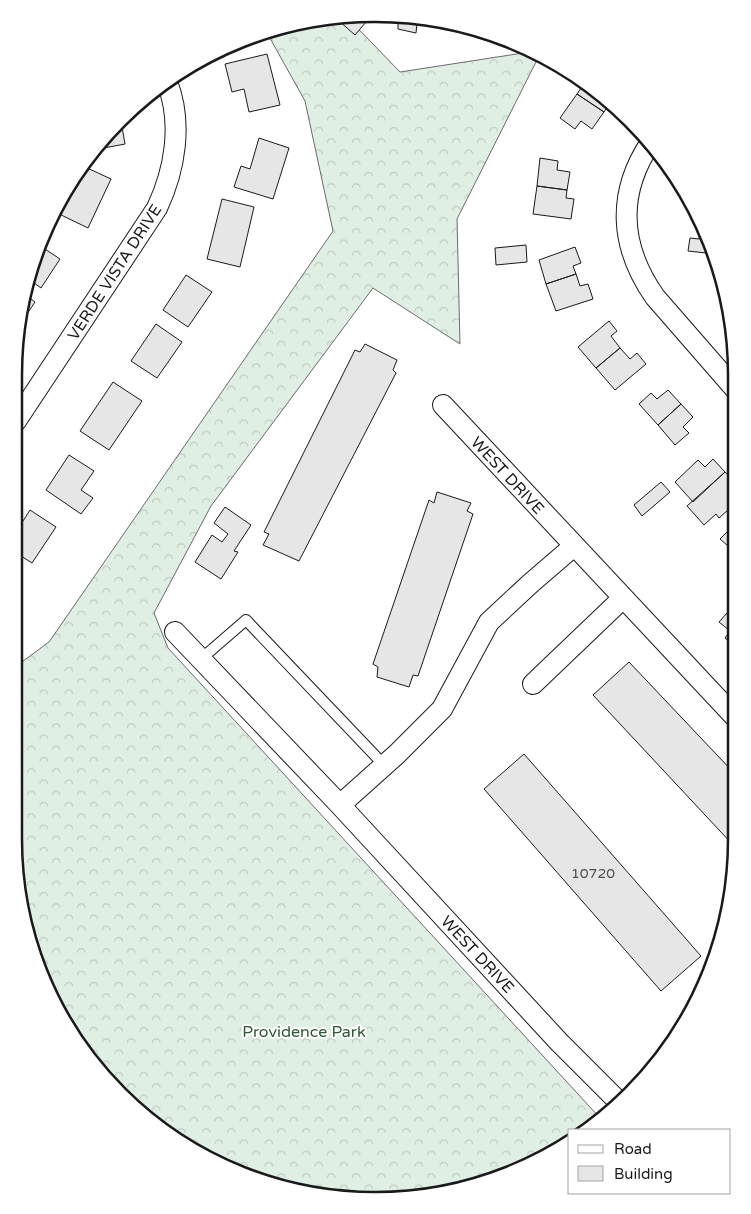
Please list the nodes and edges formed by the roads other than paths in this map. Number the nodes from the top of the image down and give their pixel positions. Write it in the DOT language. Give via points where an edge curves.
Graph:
graph roads {
  1 [pos="169,89"];
  2 [pos="646,149"];
  3 [pos="728,381"];
  4 [pos="443,405"];
  5 [pos="22,411"];
  6 [pos="574,546"];
  7 [pos="623,598"];
  8 [pos="175,632"];
  9 [pos="201,659"];
  10 [pos="533,684"];
  11 [pos="728,710"];
  12 [pos="384,765"];
  13 [pos="340,805"];
  14 [pos="615,1098"];
  1 -- 5 [label="street, VERDE VISTA DRIVE" via="176,136 164,194"];
  2 -- 3 [label="street" via="632,178 628,197 627,232 631,252 655,297"];
  4 -- 6 [label="street, WEST DRIVE"];
  6 -- 7 [label="street, WEST DRIVE"];
  6 -- 12 [label="street" via="489,622 442,710"];
  7 -- 10 [label="street"];
  7 -- 11 [label="street, WEST DRIVE"];
  8 -- 9 [label="street, WEST DRIVE"];
  9 -- 12 [label="lane" via="246,620"];
  9 -- 13 [label="street, WEST DRIVE"];
  12 -- 13 [label="street"];
  13 -- 14 [label="street, WEST DRIVE"];
}
